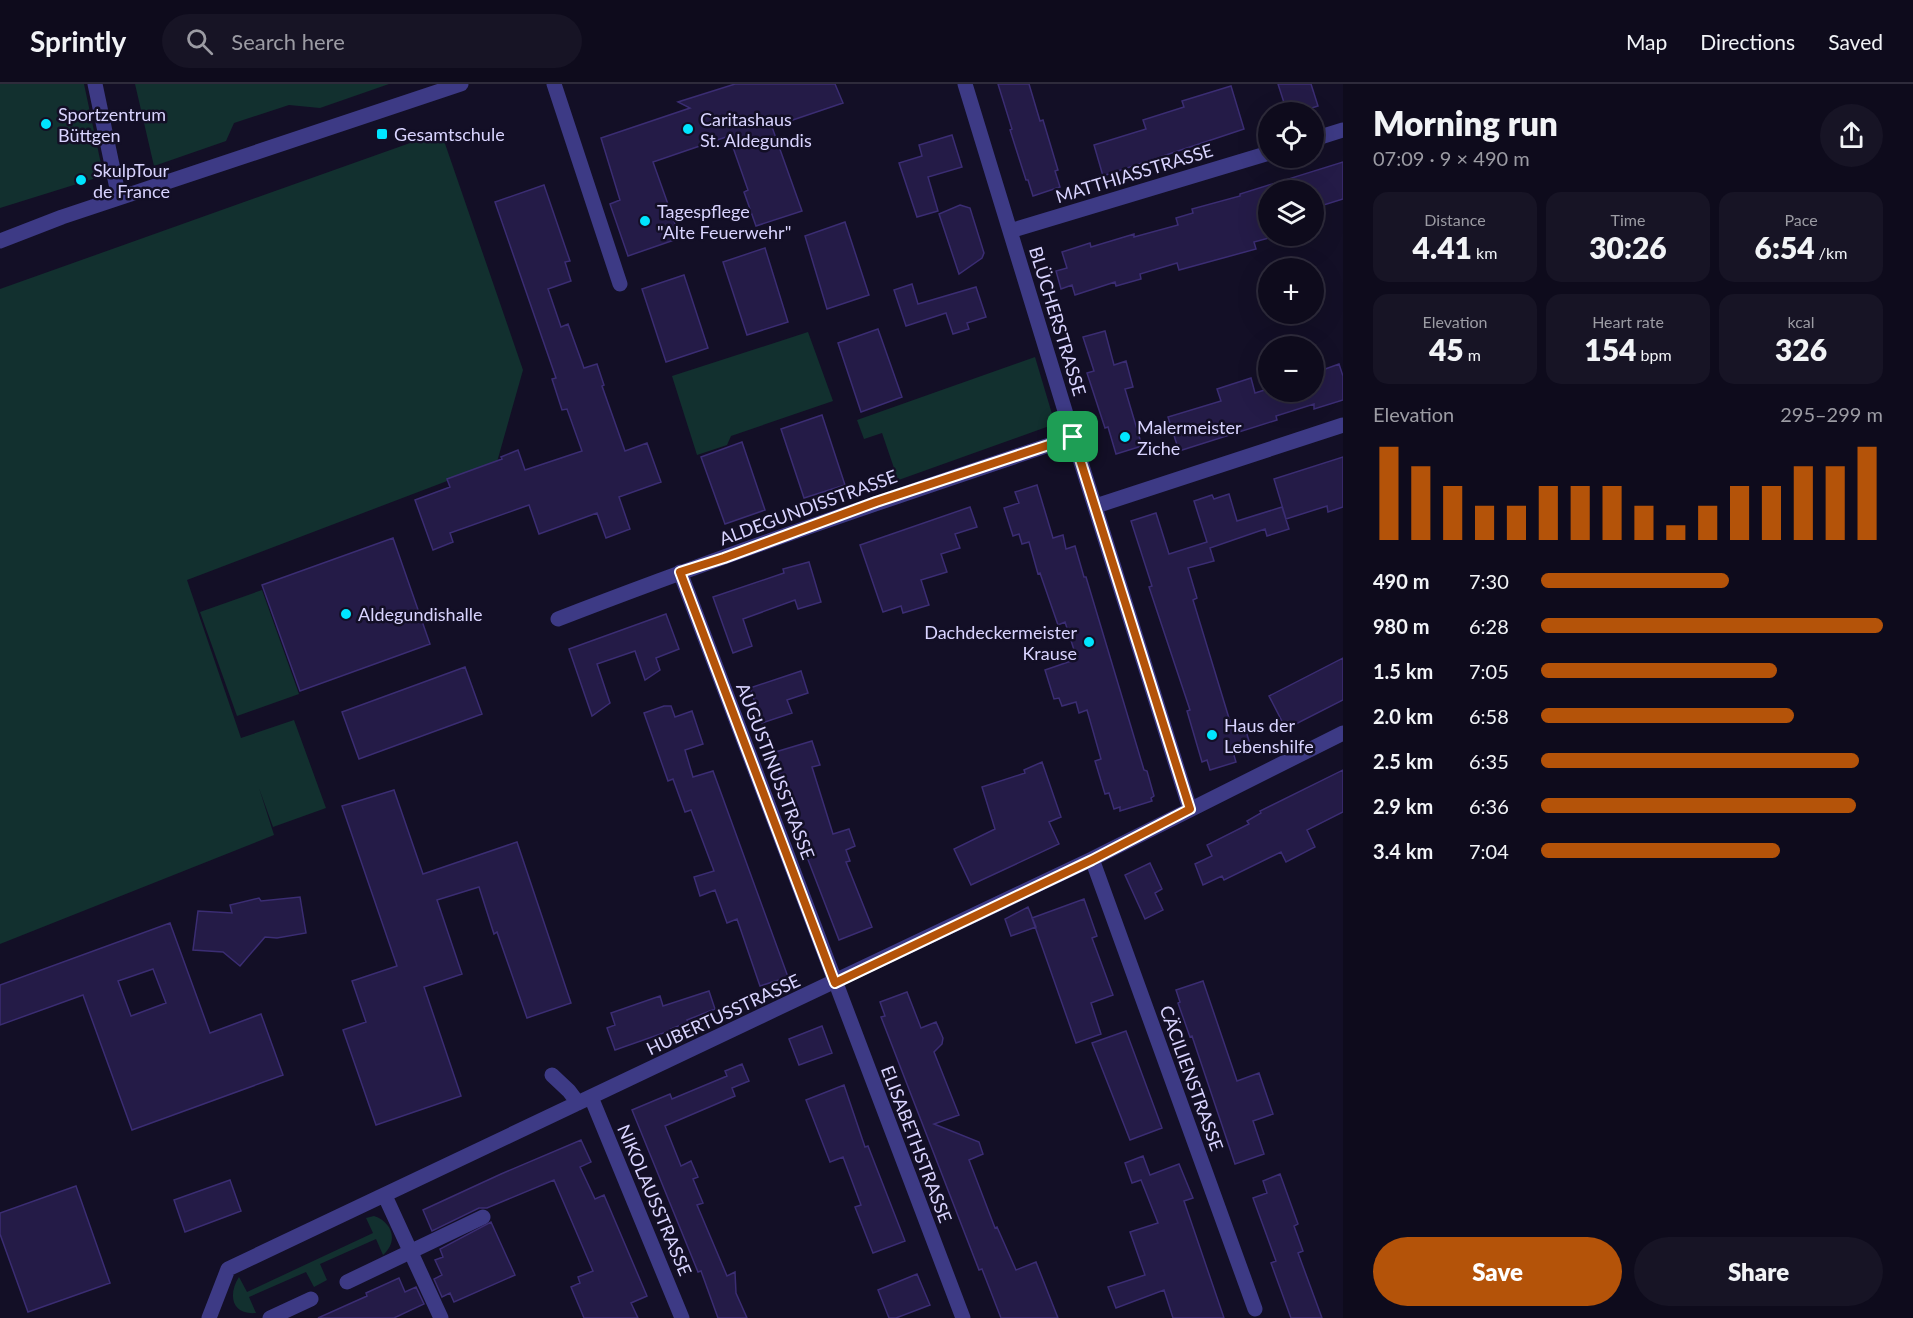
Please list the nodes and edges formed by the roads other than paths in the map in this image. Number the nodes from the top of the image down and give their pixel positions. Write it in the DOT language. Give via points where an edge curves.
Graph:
graph roads {
  1 [pos="95,84"];
  2 [pos="461,84"];
  3 [pos="554,84"];
  4 [pos="965,84"];
  5 [pos="1343,130"];
  6 [pos="1324,136"];
  7 [pos="1258,156"];
  8 [pos="120,198"];
  9 [pos="1010,231"];
  10 [pos="0,241"];
  11 [pos="620,284"];
  12 [pos="1343,425"];
  13 [pos="1073,437"];
  14 [pos="1096,506"];
  15 [pos="680,572"];
  16 [pos="558,619"];
  17 [pos="1343,733"];
  18 [pos="1190,809"];
  19 [pos="1092,860"];
  20 [pos="835,983"];
  21 [pos="552,1076"];
  22 [pos="584,1100"];
  23 [pos="385,1196"];
  24 [pos="483,1217"];
  25 [pos="411,1251"];
  26 [pos="347,1282"];
  27 [pos="311,1299"];
  28 [pos="1255,1309"];
  29 [pos="213,1317"];
  30 [pos="270,1318"];
  31 [pos="441,1318"];
  32 [pos="682,1318"];
  33 [pos="963,1318"];
  1 -- 8 [label="street"];
  2 -- 8 [label="street"];
  3 -- 11 [label="street"];
  4 -- 9 [label="street, BLÜCHERSTRASSE"];
  5 -- 6 [label="street"];
  7 -- 9 [label="street, MATTHIASSTRASSE"];
  8 -- 10 [label="street"];
  9 -- 13 [label="street, BLÜCHERSTRASSE"];
  12 -- 14 [label="street"];
  13 -- 14 [label="street, BLÜCHERSTRASSE"];
  13 -- 15 [label="street, ALDEGUNDISSTRASSE"];
  14 -- 18 [label="street, BLÜCHERSTRASSE"];
  15 -- 16 [label="street, ALDEGUNDISSTRASSE"];
  15 -- 20 [label="street, AUGUSTINUSSTRASSE"];
  17 -- 18 [label="street, HUBERTUSSTRASSE"];
  18 -- 19 [label="street, HUBERTUSSTRASSE"];
  19 -- 20 [label="street, HUBERTUSSTRASSE"];
  19 -- 28 [label="street, CÄCILIENSTRASSE"];
  20 -- 22 [label="street, HUBERTUSSTRASSE"];
  20 -- 33 [label="street, ELISABETHSTRASSE"];
  21 -- 22 [label="street"];
  22 -- 23 [label="street, HUBERTUSSTRASSE"];
  22 -- 32 [label="street, NIKOLAUSSTRASSE"];
  23 -- 25 [label="street"];
  23 -- 29 [label="street, HUBERTUSSTRASSE" via="228,1269"];
  24 -- 25 [label="street"];
  25 -- 26 [label="street"];
  25 -- 31 [label="street"];
  27 -- 30 [label="street"];
}
